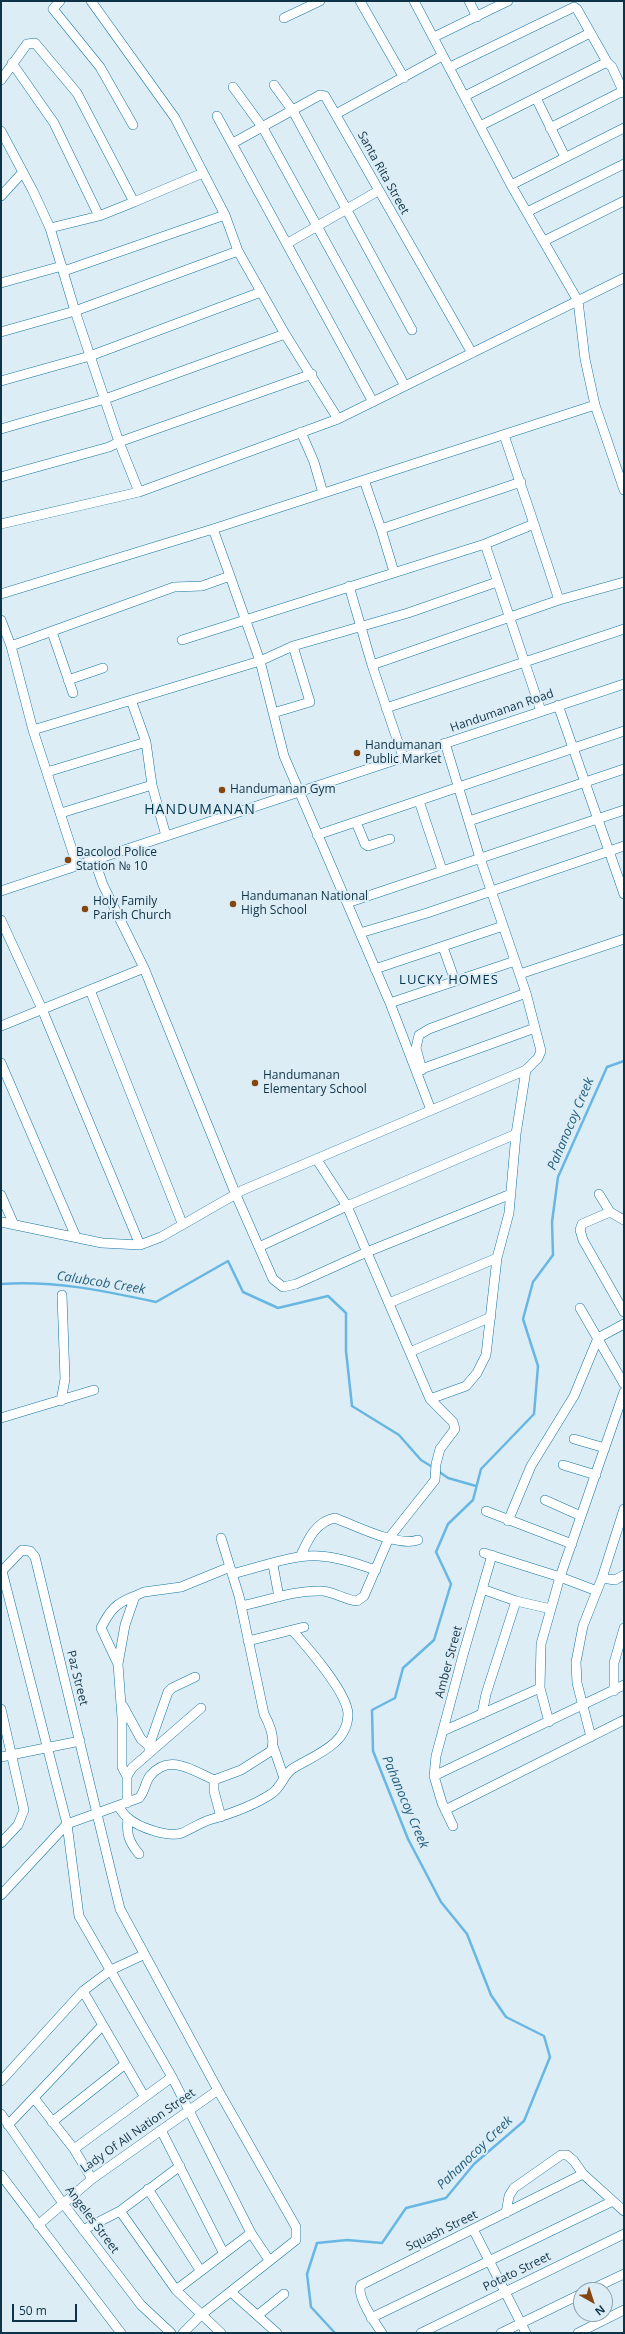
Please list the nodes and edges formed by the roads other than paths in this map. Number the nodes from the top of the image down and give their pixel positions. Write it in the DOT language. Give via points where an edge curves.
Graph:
graph roads {
  1 [pos="60,1"];
  2 [pos="91,1"];
  3 [pos="320,1"];
  4 [pos="360,1"];
  5 [pos="414,1"];
  6 [pos="469,1"];
  7 [pos="508,1"];
  8 [pos="477,17"];
  9 [pos="284,18"];
  10 [pos="590,33"];
  11 [pos="434,37"];
  12 [pos="442,56"];
  13 [pos="606,62"];
  14 [pos="12,63"];
  15 [pos="450,67"];
  16 [pos="404,78"];
  17 [pos="1,80"];
  18 [pos="274,85"];
  19 [pos="233,87"];
  20 [pos="623,92"];
  21 [pos="465,96"];
  22 [pos="536,98"];
  23 [pos="293,111"];
  24 [pos="336,114"];
  25 [pos="217,116"];
  26 [pos="134,124"];
  27 [pos="480,126"];
  28 [pos="263,128"];
  29 [pos="550,128"];
  30 [pos="624,128"];
  31 [pos="2,136"];
  32 [pos="233,143"];
  33 [pos="566,157"];
  34 [pos="624,164"];
  35 [pos="23,172"];
  36 [pos="203,173"];
  37 [pos="511,185"];
  38 [pos="378,191"];
  39 [pos="1,196"];
  40 [pos="624,201"];
  41 [pos="134,202"];
  42 [pos="346,209"];
  43 [pos="527,212"];
  44 [pos="225,215"];
  45 [pos="99,216"];
  46 [pos="317,225"];
  47 [pos="50,228"];
  48 [pos="544,240"];
  49 [pos="288,244"];
  50 [pos="238,251"];
  51 [pos="63,269"];
  52 [pos="624,278"];
  53 [pos="1,283"];
  54 [pos="261,292"];
  55 [pos="578,301"];
  56 [pos="75,311"];
  57 [pos="412,330"];
  58 [pos="1,332"];
  59 [pos="285,334"];
  60 [pos="472,353"];
  61 [pos="90,356"];
  62 [pos="312,374"];
  63 [pos="1,381"];
  64 [pos="405,386"];
  65 [pos="105,400"];
  66 [pos="373,402"];
  67 [pos="595,405"];
  68 [pos="338,419"];
  69 [pos="1,429"];
  70 [pos="302,432"];
  71 [pos="504,435"];
  72 [pos="119,442"];
  73 [pos="1,477"];
  74 [pos="364,480"];
  75 [pos="521,482"];
  76 [pos="624,490"];
  77 [pos="139,492"];
  78 [pos="323,493"];
  79 [pos="1,524"];
  80 [pos="534,524"];
  81 [pos="213,529"];
  82 [pos="380,529"];
  83 [pos="485,544"];
  84 [pos="394,572"];
  85 [pos="230,576"];
  86 [pos="496,582"];
  87 [pos="624,582"];
  88 [pos="349,586"];
  89 [pos="1,594"];
  90 [pos="559,600"];
  91 [pos="510,619"];
  92 [pos="1,620"];
  93 [pos="246,620"];
  94 [pos="360,627"];
  95 [pos="624,629"];
  96 [pos="52,632"];
  97 [pos="182,640"];
  98 [pos="11,646"];
  99 [pos="293,646"];
  100 [pos="260,661"];
  101 [pos="523,661"];
  102 [pos="372,666"];
  103 [pos="103,668"];
  104 [pos="68,680"];
  105 [pos="624,684"];
  106 [pos="73,693"];
  107 [pos="131,700"];
  108 [pos="558,705"];
  109 [pos="386,708"];
  110 [pos="541,711"];
  111 [pos="274,713"];
  112 [pos="33,730"];
  113 [pos="624,731"];
  114 [pos="146,742"];
  115 [pos="445,743"];
  116 [pos="573,747"];
  117 [pos="403,758"];
  118 [pos="624,769"];
  119 [pos="47,772"];
  120 [pos="585,781"];
  121 [pos="152,785"];
  122 [pos="459,787"];
  123 [pos="298,792"];
  124 [pos="420,801"];
  125 [pos="624,810"];
  126 [pos="61,812"];
  127 [pos="598,818"];
  128 [pos="469,820"];
  129 [pos="356,822"];
  130 [pos="317,835"];
  131 [pos="166,836"];
  132 [pos="390,839"];
  133 [pos="624,846"];
  134 [pos="609,850"];
  135 [pos="480,858"];
  136 [pos="94,859"];
  137 [pos="77,865"];
  138 [pos="442,870"];
  139 [pos="1,891"];
  140 [pos="492,891"];
  141 [pos="623,891"];
  142 [pos="347,904"];
  143 [pos="1,920"];
  144 [pos="503,926"];
  145 [pos="360,933"];
  146 [pos="624,939"];
  147 [pos="443,947"];
  148 [pos="516,961"];
  149 [pos="144,968"];
  150 [pos="375,969"];
  151 [pos="520,974"];
  152 [pos="455,981"];
  153 [pos="90,990"];
  154 [pos="526,993"];
  155 [pos="390,1003"];
  156 [pos="42,1009"];
  157 [pos="1,1026"];
  158 [pos="535,1028"];
  159 [pos="1,1063"];
  160 [pos="526,1070"];
  161 [pos="419,1071"];
  162 [pos="431,1110"];
  163 [pos="516,1134"];
  164 [pos="317,1160"];
  165 [pos="511,1194"];
  166 [pos="599,1194"];
  167 [pos="1,1195"];
  168 [pos="236,1195"];
  169 [pos="347,1206"];
  170 [pos="610,1212"];
  171 [pos="624,1220"];
  172 [pos="1,1222"];
  173 [pos="182,1223"];
  174 [pos="14,1225"];
  175 [pos="76,1236"];
  176 [pos="140,1245"];
  177 [pos="261,1246"];
  178 [pos="367,1252"];
  179 [pos="497,1258"];
  180 [pos="62,1296"];
  181 [pos="389,1303"];
  182 [pos="580,1308"];
  183 [pos="624,1312"];
  184 [pos="491,1317"];
  185 [pos="624,1324"];
  186 [pos="598,1338"];
  187 [pos="410,1352"];
  188 [pos="624,1384"];
  189 [pos="94,1390"];
  190 [pos="624,1392"];
  191 [pos="430,1399"];
  192 [pos="61,1401"];
  193 [pos="1,1418"];
  194 [pos="574,1439"];
  195 [pos="605,1448"];
  196 [pos="563,1465"];
  197 [pos="596,1475"];
  198 [pos="545,1500"];
  199 [pos="624,1509"];
  200 [pos="486,1511"];
  201 [pos="581,1516"];
  202 [pos="508,1521"];
  203 [pos="624,1533"];
  204 [pos="221,1538"];
  205 [pos="389,1538"];
  206 [pos="614,1539"];
  207 [pos="418,1540"];
  208 [pos="572,1544"];
  209 [pos="300,1558"];
  210 [pos="273,1564"];
  211 [pos="376,1570"];
  212 [pos="231,1571"];
  213 [pos="2,1572"];
  214 [pos="624,1575"];
  215 [pos="560,1577"];
  216 [pos="602,1578"];
  217 [pos="482,1588"];
  218 [pos="597,1591"];
  219 [pos="135,1596"];
  220 [pos="279,1597"];
  221 [pos="516,1601"];
  222 [pos="241,1606"];
  223 [pos="551,1609"];
  224 [pos="304,1627"];
  225 [pos="624,1628"];
  226 [pos="293,1631"];
  227 [pos="248,1641"];
  228 [pos="118,1664"];
  229 [pos="195,1677"];
  230 [pos="624,1685"];
  231 [pos="540,1688"];
  232 [pos="614,1691"];
  233 [pos="122,1704"];
  234 [pos="583,1706"];
  235 [pos="201,1708"];
  236 [pos="1,1709"];
  237 [pos="482,1714"];
  238 [pos="624,1720"];
  239 [pos="549,1722"];
  240 [pos="443,1731"];
  241 [pos="591,1737"];
  242 [pos="80,1741"];
  243 [pos="273,1746"];
  244 [pos="47,1748"];
  245 [pos="149,1750"];
  246 [pos="12,1755"];
  247 [pos="1,1758"];
  248 [pos="127,1776"];
  249 [pos="434,1776"];
  250 [pos="284,1778"];
  251 [pos="214,1780"];
  252 [pos="127,1803"];
  253 [pos="118,1806"];
  254 [pos="445,1810"];
  255 [pos="95,1814"];
  256 [pos="221,1817"];
  257 [pos="128,1818"];
  258 [pos="67,1824"];
  259 [pos="453,1826"];
  260 [pos="1,1843"];
  261 [pos="138,1854"];
  262 [pos="1,1895"];
  263 [pos="143,1955"];
  264 [pos="111,1970"];
  265 [pos="83,1991"];
  266 [pos="102,2026"];
  267 [pos="124,2065"];
  268 [pos="172,2077"];
  269 [pos="1,2080"];
  270 [pos="218,2090"];
  271 [pos="144,2096"];
  272 [pos="34,2098"];
  273 [pos="189,2110"];
  274 [pos="1,2114"];
  275 [pos="52,2122"];
  276 [pos="8,2125"];
  277 [pos="161,2130"];
  278 [pos="74,2149"];
  279 [pos="180,2166"];
  280 [pos="583,2174"];
  281 [pos="1,2175"];
  282 [pos="92,2179"];
  283 [pos="148,2189"];
  284 [pos="613,2200"];
  285 [pos="62,2202"];
  286 [pos="120,2211"];
  287 [pos="624,2211"];
  288 [pos="506,2213"];
  289 [pos="38,2225"];
  290 [pos="473,2229"];
  291 [pos="83,2230"];
  292 [pos="251,2233"];
  293 [pos="624,2234"];
  294 [pos="223,2252"];
  295 [pos="269,2260"];
  296 [pos="488,2260"];
  297 [pos="200,2270"];
  298 [pos="624,2274"];
  299 [pos="607,2282"];
  300 [pos="176,2290"];
  301 [pos="505,2291"];
  302 [pos="231,2292"];
  303 [pos="284,2294"];
  304 [pos="573,2298"];
  305 [pos="624,2310"];
  306 [pos="201,2315"];
  307 [pos="258,2315"];
  308 [pos="371,2318"];
  309 [pos="521,2323"];
  310 [pos="117,2332"];
  311 [pos="171,2333"];
  312 [pos="183,2333"];
  313 [pos="221,2333"];
  314 [pos="277,2333"];
  315 [pos="382,2333"];
  316 [pos="420,2333"];
  317 [pos="501,2333"];
  318 [pos="526,2333"];
  319 [pos="578,2333"];
  1 -- 26 [label="street" via="53,9 100,67"];
  2 -- 36 [label="street" via="175,118"];
  3 -- 9 [label="street"];
  4 -- 16 [label="street"];
  5 -- 11 [label="street"];
  6 -- 8 [label="street"];
  7 -- 8 [label="street"];
  8 -- 11 [label="street"];
  10 -- 13 [label="street"];
  10 -- 15 [label="street" via="574,7"];
  10 -- 21 [label="street"];
  11 -- 12 [label="street"];
  12 -- 15 [label="street"];
  12 -- 16 [label="street"];
  13 -- 20 [label="street" via="612,67"];
  13 -- 22 [label="street"];
  14 -- 17 [label="street"];
  14 -- 41 [label="street" via="27,44 35,43 78,93"];
  14 -- 45 [label="street" via="57,129"];
  15 -- 21 [label="street"];
  16 -- 24 [label="street"];
  18 -- 23 [label="street"];
  19 -- 28 [label="street"];
  20 -- 29 [label="street"];
  21 -- 27 [label="street"];
  22 -- 27 [label="street"];
  22 -- 29 [label="street"];
  23 -- 24 [label="street, Santa Rita Street" via="322,94"];
  23 -- 28 [label="street, Santa Rita Street"];
  23 -- 42 [label="street"];
  24 -- 38 [label="street, Santa Rita Street"];
  25 -- 32 [label="street"];
  27 -- 37 [label="street"];
  28 -- 32 [label="street, Santa Rita Street"];
  28 -- 46 [label="street"];
  29 -- 33 [label="street"];
  30 -- 33 [label="street"];
  31 -- 35 [label="street"];
  32 -- 49 [label="street"];
  33 -- 37 [label="street"];
  34 -- 43 [label="street"];
  35 -- 39 [label="street"];
  35 -- 47 [label="street"];
  36 -- 41 [label="street"];
  36 -- 44 [label="street"];
  37 -- 43 [label="street"];
  38 -- 42 [label="street"];
  38 -- 60 [label="street, Santa Rita Street"];
  40 -- 48 [label="street"];
  41 -- 45 [label="street"];
  42 -- 46 [label="street"];
  42 -- 57 [label="street"];
  43 -- 48 [label="street"];
  44 -- 50 [label="street"];
  44 -- 51 [label="street"];
  45 -- 47 [label="street"];
  46 -- 49 [label="street"];
  46 -- 64 [label="street"];
  47 -- 51 [label="street"];
  48 -- 55 [label="street"];
  49 -- 66 [label="street"];
  50 -- 54 [label="street"];
  50 -- 56 [label="street"];
  51 -- 53 [label="street"];
  51 -- 56 [label="street"];
  52 -- 55 [label="street"];
  54 -- 59 [label="street"];
  54 -- 61 [label="street"];
  55 -- 60 [label="street"];
  55 -- 67 [label="street" via="585,359"];
  56 -- 58 [label="street"];
  56 -- 61 [label="street"];
  59 -- 62 [label="street"];
  59 -- 65 [label="street"];
  60 -- 64 [label="street"];
  61 -- 63 [label="street"];
  61 -- 65 [label="street"];
  62 -- 68 [label="street"];
  62 -- 72 [label="street"];
  64 -- 66 [label="street"];
  65 -- 69 [label="street"];
  65 -- 72 [label="street"];
  66 -- 68 [label="street"];
  67 -- 71 [label="street"];
  67 -- 76 [label="street"];
  68 -- 70 [label="street"];
  70 -- 77 [label="street"];
  70 -- 78 [label="street"];
  71 -- 74 [label="street"];
  71 -- 75 [label="street"];
  72 -- 73 [label="street" via="110,448"];
  72 -- 77 [label="street"];
  74 -- 78 [label="street"];
  74 -- 82 [label="street"];
  75 -- 80 [label="street"];
  75 -- 82 [label="street"];
  77 -- 79 [label="street"];
  78 -- 81 [label="street"];
  80 -- 83 [label="street"];
  80 -- 90 [label="street"];
  81 -- 85 [label="street"];
  81 -- 89 [label="street"];
  82 -- 84 [label="street"];
  83 -- 84 [label="street"];
  83 -- 86 [label="street"];
  84 -- 88 [label="street"];
  85 -- 93 [label="street"];
  85 -- 96 [label="street" via="202,586 174,587"];
  86 -- 91 [label="street"];
  86 -- 94 [label="street"];
  87 -- 90 [label="street"];
  88 -- 93 [label="street"];
  88 -- 94 [label="street"];
  90 -- 91 [label="street"];
  91 -- 101 [label="street"];
  91 -- 102 [label="street"];
  92 -- 98 [label="street"];
  93 -- 97 [label="street"];
  93 -- 100 [label="street"];
  94 -- 99 [label="street"];
  94 -- 102 [label="street"];
  95 -- 101 [label="street"];
  96 -- 98 [label="street"];
  96 -- 104 [label="street"];
  98 -- 112 [label="street"];
  99 -- 100 [label="street"];
  99 -- 111 [label="street" via="310,702"];
  100 -- 107 [label="street"];
  100 -- 111 [label="street"];
  101 -- 109 [label="street" via="492,674"];
  101 -- 110 [label="street"];
  102 -- 109 [label="street"];
  103 -- 104 [label="street"];
  104 -- 106 [label="street"];
  105 -- 108 [label="street, Handumanan Road"];
  107 -- 112 [label="street"];
  107 -- 114 [label="street"];
  108 -- 110 [label="street, Handumanan Road"];
  108 -- 116 [label="street"];
  109 -- 117 [label="street"];
  110 -- 115 [label="street, Handumanan Road"];
  111 -- 123 [label="street" via="284,756"];
  112 -- 119 [label="street"];
  113 -- 116 [label="street"];
  114 -- 119 [label="street"];
  114 -- 121 [label="street"];
  115 -- 117 [label="street, Handumanan Road"];
  115 -- 122 [label="street"];
  116 -- 120 [label="street"];
  116 -- 122 [label="street"];
  117 -- 123 [label="street, Handumanan Road"];
  118 -- 120 [label="street"];
  119 -- 126 [label="street"];
  120 -- 127 [label="street"];
  120 -- 128 [label="street"];
  121 -- 126 [label="street"];
  121 -- 131 [label="street"];
  122 -- 124 [label="street"];
  122 -- 128 [label="street"];
  123 -- 130 [label="street"];
  123 -- 131 [label="street, Handumanan Road"];
  124 -- 129 [label="street"];
  124 -- 138 [label="street"];
  125 -- 127 [label="street"];
  126 -- 137 [label="street"];
  127 -- 134 [label="street"];
  127 -- 135 [label="street"];
  128 -- 135 [label="street"];
  129 -- 130 [label="street"];
  129 -- 132 [label="street" via="368,846"];
  130 -- 142 [label="street"];
  131 -- 136 [label="street, Handumanan Road"];
  133 -- 134 [label="street"];
  134 -- 140 [label="street"];
  134 -- 141 [label="street"];
  135 -- 138 [label="street"];
  135 -- 140 [label="street"];
  136 -- 137 [label="street, Handumanan Road"];
  136 -- 149 [label="street" via="103,886"];
  137 -- 139 [label="street, Handumanan Road"];
  138 -- 142 [label="street"];
  140 -- 144 [label="street"];
  140 -- 145 [label="street"];
  142 -- 145 [label="street"];
  143 -- 156 [label="street"];
  144 -- 147 [label="street"];
  144 -- 148 [label="street"];
  145 -- 150 [label="street"];
  146 -- 151 [label="street"];
  147 -- 150 [label="street"];
  147 -- 152 [label="street"];
  148 -- 151 [label="street"];
  148 -- 152 [label="street"];
  149 -- 153 [label="street"];
  149 -- 168 [label="street"];
  150 -- 155 [label="street"];
  151 -- 154 [label="street"];
  152 -- 155 [label="street"];
  153 -- 156 [label="street"];
  153 -- 173 [label="street"];
  154 -- 158 [label="street"];
  154 -- 161 [label="street" via="419,1035 416,1048"];
  155 -- 161 [label="street"];
  156 -- 157 [label="street"];
  156 -- 176 [label="street"];
  158 -- 160 [label="street" via="541,1051"];
  158 -- 161 [label="street"];
  159 -- 175 [label="street"];
  160 -- 162 [label="street"];
  160 -- 163 [label="street"];
  161 -- 162 [label="street"];
  162 -- 164 [label="street"];
  163 -- 165 [label="street"];
  163 -- 169 [label="street"];
  164 -- 168 [label="street"];
  164 -- 169 [label="street"];
  165 -- 178 [label="street"];
  165 -- 179 [label="street" via="504,1237"];
  166 -- 170 [label="street"];
  167 -- 174 [label="street"];
  168 -- 173 [label="street"];
  168 -- 177 [label="street"];
  169 -- 177 [label="street"];
  169 -- 178 [label="street"];
  170 -- 171 [label="street"];
  170 -- 183 [label="street" via="582,1224 580,1230 583,1240"];
  172 -- 174 [label="street"];
  173 -- 176 [label="street" via="161,1237"];
  174 -- 175 [label="street"];
  175 -- 176 [label="street" via="102,1243"];
  177 -- 178 [label="street" via="273,1279 283,1287 296,1284"];
  178 -- 181 [label="street"];
  179 -- 181 [label="street"];
  179 -- 184 [label="street"];
  180 -- 192 [label="street" via="65,1379"];
  181 -- 187 [label="street"];
  182 -- 186 [label="street"];
  184 -- 187 [label="street"];
  184 -- 191 [label="street" via="486,1355 477,1374 466,1386"];
  185 -- 186 [label="street"];
  186 -- 188 [label="street"];
  186 -- 202 [label="street" via="574,1396 531,1466"];
  187 -- 191 [label="street"];
  189 -- 192 [label="street"];
  190 -- 195 [label="street"];
  191 -- 205 [label="street" via="452,1422 454,1429 440,1449 435,1480"];
  192 -- 193 [label="street"];
  194 -- 195 [label="street"];
  195 -- 197 [label="street"];
  196 -- 197 [label="street"];
  197 -- 201 [label="street"];
  198 -- 201 [label="street"];
  199 -- 206 [label="street"];
  200 -- 202 [label="street"];
  201 -- 208 [label="street"];
  202 -- 208 [label="street"];
  203 -- 206 [label="street"];
  204 -- 212 [label="street"];
  205 -- 207 [label="street" via="410,1543"];
  205 -- 209 [label="street" via="335,1518 326,1520 319,1524 309,1538"];
  205 -- 211 [label="street"];
  206 -- 216 [label="street"];
  208 -- 215 [label="street"];
  209 -- 210 [label="street"];
  209 -- 211 [label="street" via="331,1557"];
  210 -- 212 [label="street"];
  210 -- 220 [label="street"];
  211 -- 220 [label="street" via="364,1596 357,1601 322,1591"];
  212 -- 219 [label="street" via="181,1587 144,1592"];
  212 -- 222 [label="street"];
  213 -- 242 [label="street, Paz Street" via="22,1550 30,1551 35,1557"];
  213 -- 244 [label="street"];
  214 -- 216 [label="street" via="615,1580"];
  215 -- 217 [label="street, Amber Street" via="488,1554"];
  215 -- 218 [label="street"];
  215 -- 223 [label="street"];
  216 -- 218 [label="street"];
  217 -- 221 [label="street"];
  217 -- 240 [label="street, Amber Street"];
  218 -- 234 [label="street" via="584,1626 576,1662 577,1683"];
  219 -- 228 [label="street" via="125,1625"];
  219 -- 228 [label="street" via="110,1610 101,1628"];
  220 -- 222 [label="street"];
  221 -- 223 [label="street"];
  221 -- 237 [label="street"];
  222 -- 227 [label="street"];
  223 -- 231 [label="street" via="541,1644"];
  224 -- 226 [label="street"];
  225 -- 232 [label="street" via="614,1663"];
  226 -- 227 [label="street"];
  226 -- 250 [label="street" via="334,1683 344,1700 348,1715 339,1739 326,1750 291,1770"];
  227 -- 243 [label="street"];
  228 -- 233 [label="street"];
  229 -- 245 [label="street" via="168,1692"];
  230 -- 232 [label="street"];
  231 -- 237 [label="street"];
  231 -- 239 [label="street"];
  232 -- 234 [label="street"];
  233 -- 245 [label="street"];
  233 -- 248 [label="street" via="122,1767"];
  234 -- 239 [label="street"];
  234 -- 241 [label="street"];
  235 -- 245 [label="street"];
  236 -- 246 [label="street"];
  237 -- 240 [label="street"];
  238 -- 241 [label="street"];
  239 -- 249 [label="street"];
  240 -- 249 [label="street, Amber Street"];
  241 -- 254 [label="street"];
  242 -- 244 [label="street"];
  242 -- 255 [label="street, Paz Street"];
  243 -- 250 [label="street"];
  243 -- 251 [label="street" via="262,1758 241,1770"];
  244 -- 246 [label="street"];
  244 -- 258 [label="street"];
  245 -- 248 [label="street"];
  246 -- 247 [label="street"];
  246 -- 260 [label="street" via="24,1810 18,1825"];
  248 -- 252 [label="street"];
  249 -- 254 [label="street"];
  250 -- 256 [label="street" via="271,1794"];
  251 -- 252 [label="street" via="175,1763 166,1764 149,1777 139,1798"];
  251 -- 256 [label="street" via="214,1791"];
  252 -- 253 [label="street"];
  253 -- 255 [label="street"];
  253 -- 257 [label="street"];
  254 -- 259 [label="street"];
  255 -- 258 [label="street"];
  255 -- 263 [label="street, Paz Street" via="120,1909"];
  256 -- 257 [label="street" via="181,1833 164,1834"];
  257 -- 261 [label="street" via="130,1843"];
  258 -- 262 [label="street"];
  258 -- 264 [label="street" via="79,1916"];
  263 -- 264 [label="street"];
  263 -- 270 [label="street, Paz Street"];
  264 -- 265 [label="street"];
  264 -- 268 [label="street"];
  265 -- 266 [label="street"];
  265 -- 269 [label="street"];
  266 -- 267 [label="street"];
  266 -- 272 [label="street"];
  267 -- 271 [label="street"];
  267 -- 275 [label="street"];
  268 -- 271 [label="street"];
  268 -- 273 [label="street"];
  270 -- 273 [label="street, Lady Of All Nation Street"];
  270 -- 295 [label="street, Paz Street" via="296,2227 296,2240"];
  271 -- 278 [label="street"];
  272 -- 275 [label="street"];
  272 -- 276 [label="street"];
  273 -- 277 [label="street, Lady Of All Nation Street"];
  273 -- 292 [label="street"];
  274 -- 276 [label="street, Angeles Street"];
  275 -- 278 [label="street"];
  276 -- 285 [label="street, Angeles Street"];
  277 -- 279 [label="street"];
  277 -- 282 [label="street, Lady Of All Nation Street"];
  278 -- 282 [label="street"];
  279 -- 283 [label="street"];
  279 -- 294 [label="street"];
  280 -- 284 [label="street"];
  280 -- 288 [label="street, Squash Street"];
  280 -- 288 [label="street" via="574,2161 567,2155 561,2155 514,2188 509,2196"];
  281 -- 289 [label="street"];
  282 -- 285 [label="street, Lady Of All Nation Street"];
  283 -- 286 [label="street"];
  283 -- 297 [label="street"];
  284 -- 287 [label="street"];
  284 -- 296 [label="street"];
  285 -- 289 [label="street, Lady Of All Nation Street"];
  285 -- 291 [label="street, Angeles Street"];
  286 -- 291 [label="street"];
  286 -- 300 [label="street"];
  288 -- 290 [label="street, Squash Street"];
  289 -- 310 [label="street"];
  290 -- 296 [label="street"];
  290 -- 308 [label="street, Squash Street" via="361,2285 360,2292"];
  291 -- 311 [label="street, Angeles Street" via="141,2305"];
  292 -- 294 [label="street"];
  292 -- 295 [label="street"];
  293 -- 301 [label="street, Potato Street"];
  294 -- 297 [label="street"];
  295 -- 302 [label="street"];
  296 -- 301 [label="street"];
  296 -- 308 [label="street"];
  297 -- 300 [label="street"];
  298 -- 299 [label="street"];
  300 -- 306 [label="street"];
  301 -- 309 [label="street"];
  301 -- 316 [label="street, Potato Street"];
  302 -- 306 [label="street"];
  302 -- 307 [label="street"];
  303 -- 307 [label="street"];
  304 -- 309 [label="street"];
  305 -- 319 [label="street"];
  306 -- 312 [label="street"];
  306 -- 313 [label="street"];
  307 -- 314 [label="street"];
  308 -- 315 [label="street, Squash Street"];
  309 -- 317 [label="street"];
  309 -- 318 [label="street"];
}
